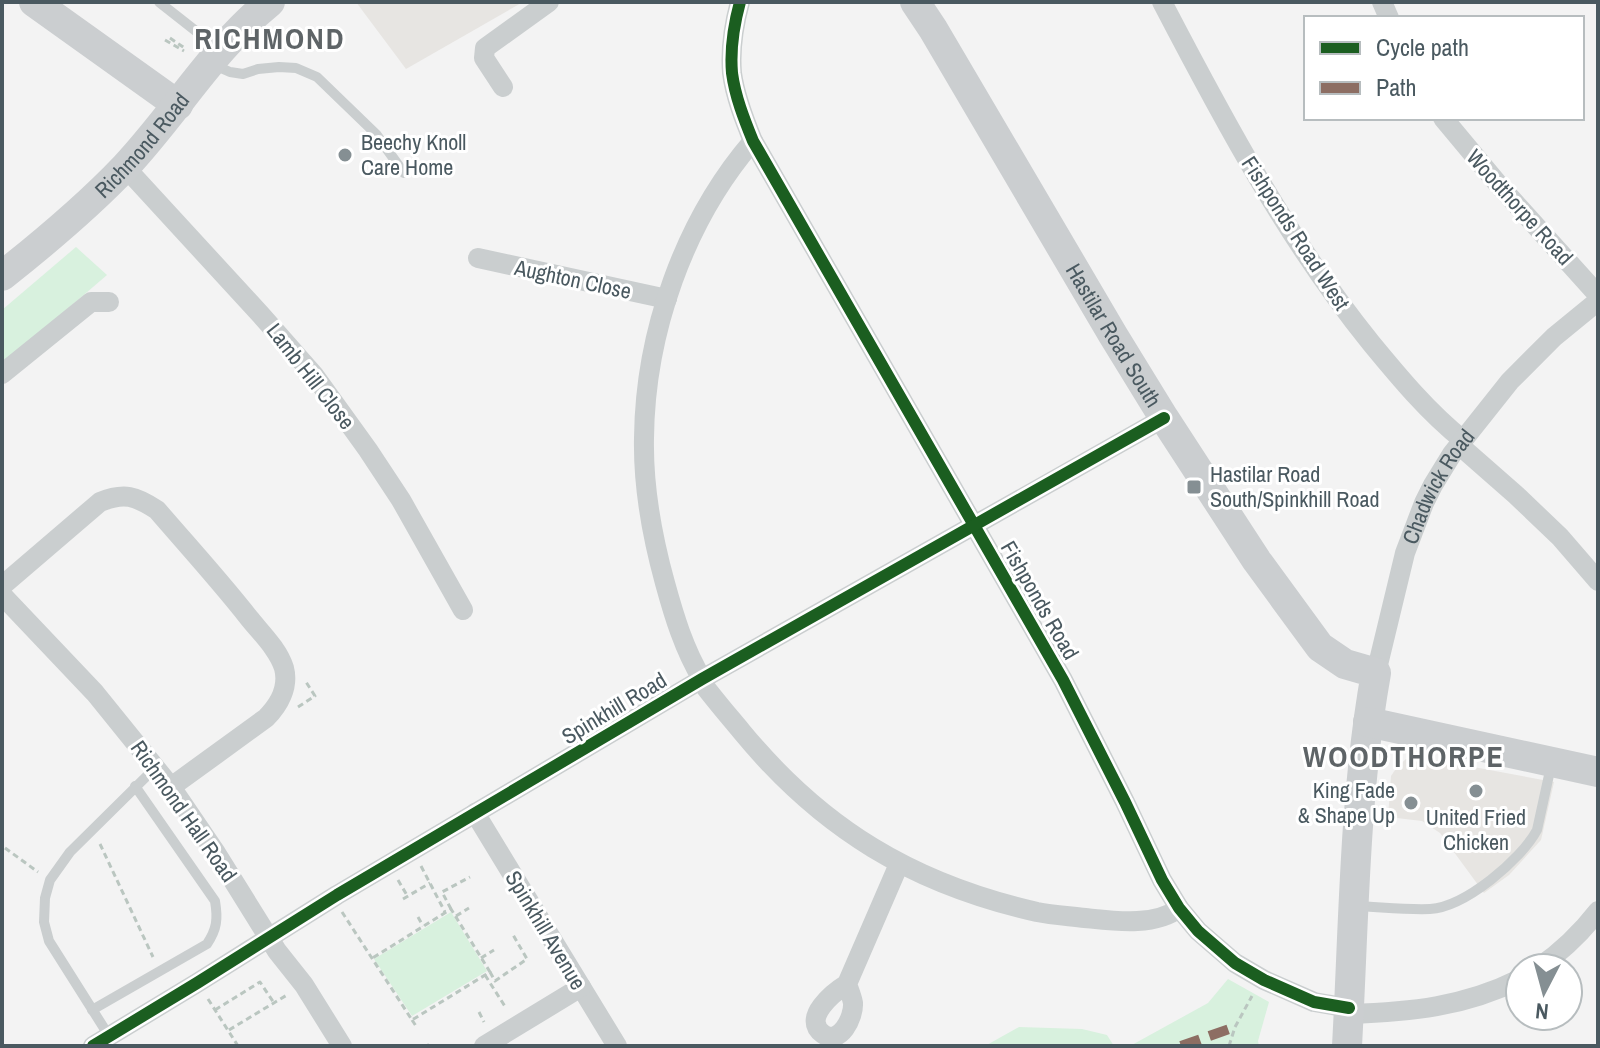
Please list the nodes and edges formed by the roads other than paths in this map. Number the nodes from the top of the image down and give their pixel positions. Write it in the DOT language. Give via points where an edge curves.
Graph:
graph roads {
  1 [pos="34,2"];
  2 [pos="159,2"];
  3 [pos="270,2"];
  4 [pos="549,2"];
  5 [pos="740,2"];
  6 [pos="915,2"];
  7 [pos="1162,2"];
  8 [pos="201,54"];
  9 [pos="503,87"];
  10 [pos="178,105"];
  11 [pos="1445,120"];
  12 [pos="753,141"];
  13 [pos="125,167"];
  14 [pos="404,173"];
  15 [pos="478,258"];
  16 [pos="2,276"];
  17 [pos="1598,295"];
  18 [pos="667,299"];
  19 [pos="1598,301"];
  20 [pos="109,302"];
  21 [pos="2,374"];
  22 [pos="1164,418"];
  23 [pos="1461,442"];
  24 [pos="974,526"];
  25 [pos="1598,581"];
  26 [pos="2,586"];
  27 [pos="2,595"];
  28 [pos="463,610"];
  29 [pos="1376,673"];
  30 [pos="701,679"];
  31 [pos="1368,722"];
  32 [pos="1552,761"];
  33 [pos="156,767"];
  34 [pos="1598,772"];
  35 [pos="135,786"];
  36 [pos="171,787"];
  37 [pos="475,813"];
  38 [pos="899,864"];
  39 [pos="1354,906"];
  40 [pos="1179,908"];
  41 [pos="1598,911"];
  42 [pos="269,938"];
  43 [pos="1559,952"];
  44 [pos="847,984"];
  45 [pos="581,987"];
  46 [pos="1504,987"];
  47 [pos="92,1010"];
  48 [pos="1349,1011"];
  49 [pos="486,1037"];
  50 [pos="101,1041"];
  51 [pos="342,1046"];
  52 [pos="617,1046"];
  53 [pos="1347,1046"];
  1 -- 10 [label="street"];
  2 -- 8 [label="lane"];
  3 -- 8 [label="street, Richmond Road"];
  4 -- 9 [label="street" via="485,48 484,58"];
  5 -- 12 [label="street, Fishponds Road" via="732,72"];
  6 -- 22 [label="street, Hastilar Road South"];
  7 -- 23 [label="street, Fishponds Road West" via="1218,110 1309,261 1400,379"];
  8 -- 10 [label="street, Richmond Road"];
  8 -- 14 [label="lane" via="230,72 279,67 317,77 376,134"];
  10 -- 13 [label="street, Richmond Road"];
  11 -- 17 [label="street, Woodthorpe Road"];
  12 -- 18 [label="street" via="709,203"];
  12 -- 24 [label="street, Fishponds Road"];
  13 -- 16 [label="street, Richmond Road"];
  13 -- 28 [label="street, Lamb Hill Close" via="314,375 401,500"];
  15 -- 18 [label="street, Aughton Close"];
  18 -- 30 [label="street" via="649,376 645,483 675,620"];
  19 -- 23 [label="street, Chadwick Road" via="1510,381"];
  20 -- 21 [label="street" via="91,302"];
  22 -- 24 [label="street, Spinkhill Road"];
  22 -- 29 [label="street, Hastilar Road South" via="1312,638 1337,660"];
  23 -- 25 [label="street, Fishponds Road West"];
  23 -- 29 [label="street, Chadwick Road" via="1413,528"];
  24 -- 30 [label="street, Spinkhill Road"];
  24 -- 40 [label="street, Fishponds Road" via="1063,680"];
  26 -- 36 [label="street" via="115,495 157,510 221,582 272,646 283,667 283,693 266,718"];
  27 -- 33 [label="street, Richmond Hall Road"];
  29 -- 31 [label="street, Chadwick Road"];
  30 -- 37 [label="street, Spinkhill Road"];
  30 -- 38 [label="street" via="766,761 812,805"];
  31 -- 32 [label="street"];
  31 -- 39 [label="street"];
  32 -- 34 [label="street"];
  32 -- 39 [label="lane" via="1532,840 1481,887 1433,909"];
  33 -- 35 [label="lane"];
  33 -- 36 [label="street, Richmond Hall Road"];
  35 -- 47 [label="lane" via="70,852 50,880 45,898 49,941"];
  35 -- 47 [label="lane" via="215,901 216,931 207,944"];
  36 -- 42 [label="street, Richmond Hall Road"];
  37 -- 42 [label="street, Spinkhill Road"];
  37 -- 45 [label="street, Spinkhill Avenue"];
  38 -- 40 [label="street" via="1039,912 1155,921"];
  38 -- 44 [label="street"];
  39 -- 48 [label="street"];
  40 -- 48 [label="street, Fishponds Road" via="1235,963 1314,1002"];
  41 -- 43 [label="street"];
  42 -- 50 [label="street, Spinkhill Road"];
  42 -- 51 [label="street, Richmond Hall Road"];
  45 -- 49 [label="street"];
  45 -- 52 [label="street, Spinkhill Avenue"];
  46 -- 48 [label="street" via="1415,1011"];
  47 -- 50 [label="lane"];
  48 -- 53 [label="street"];
}
